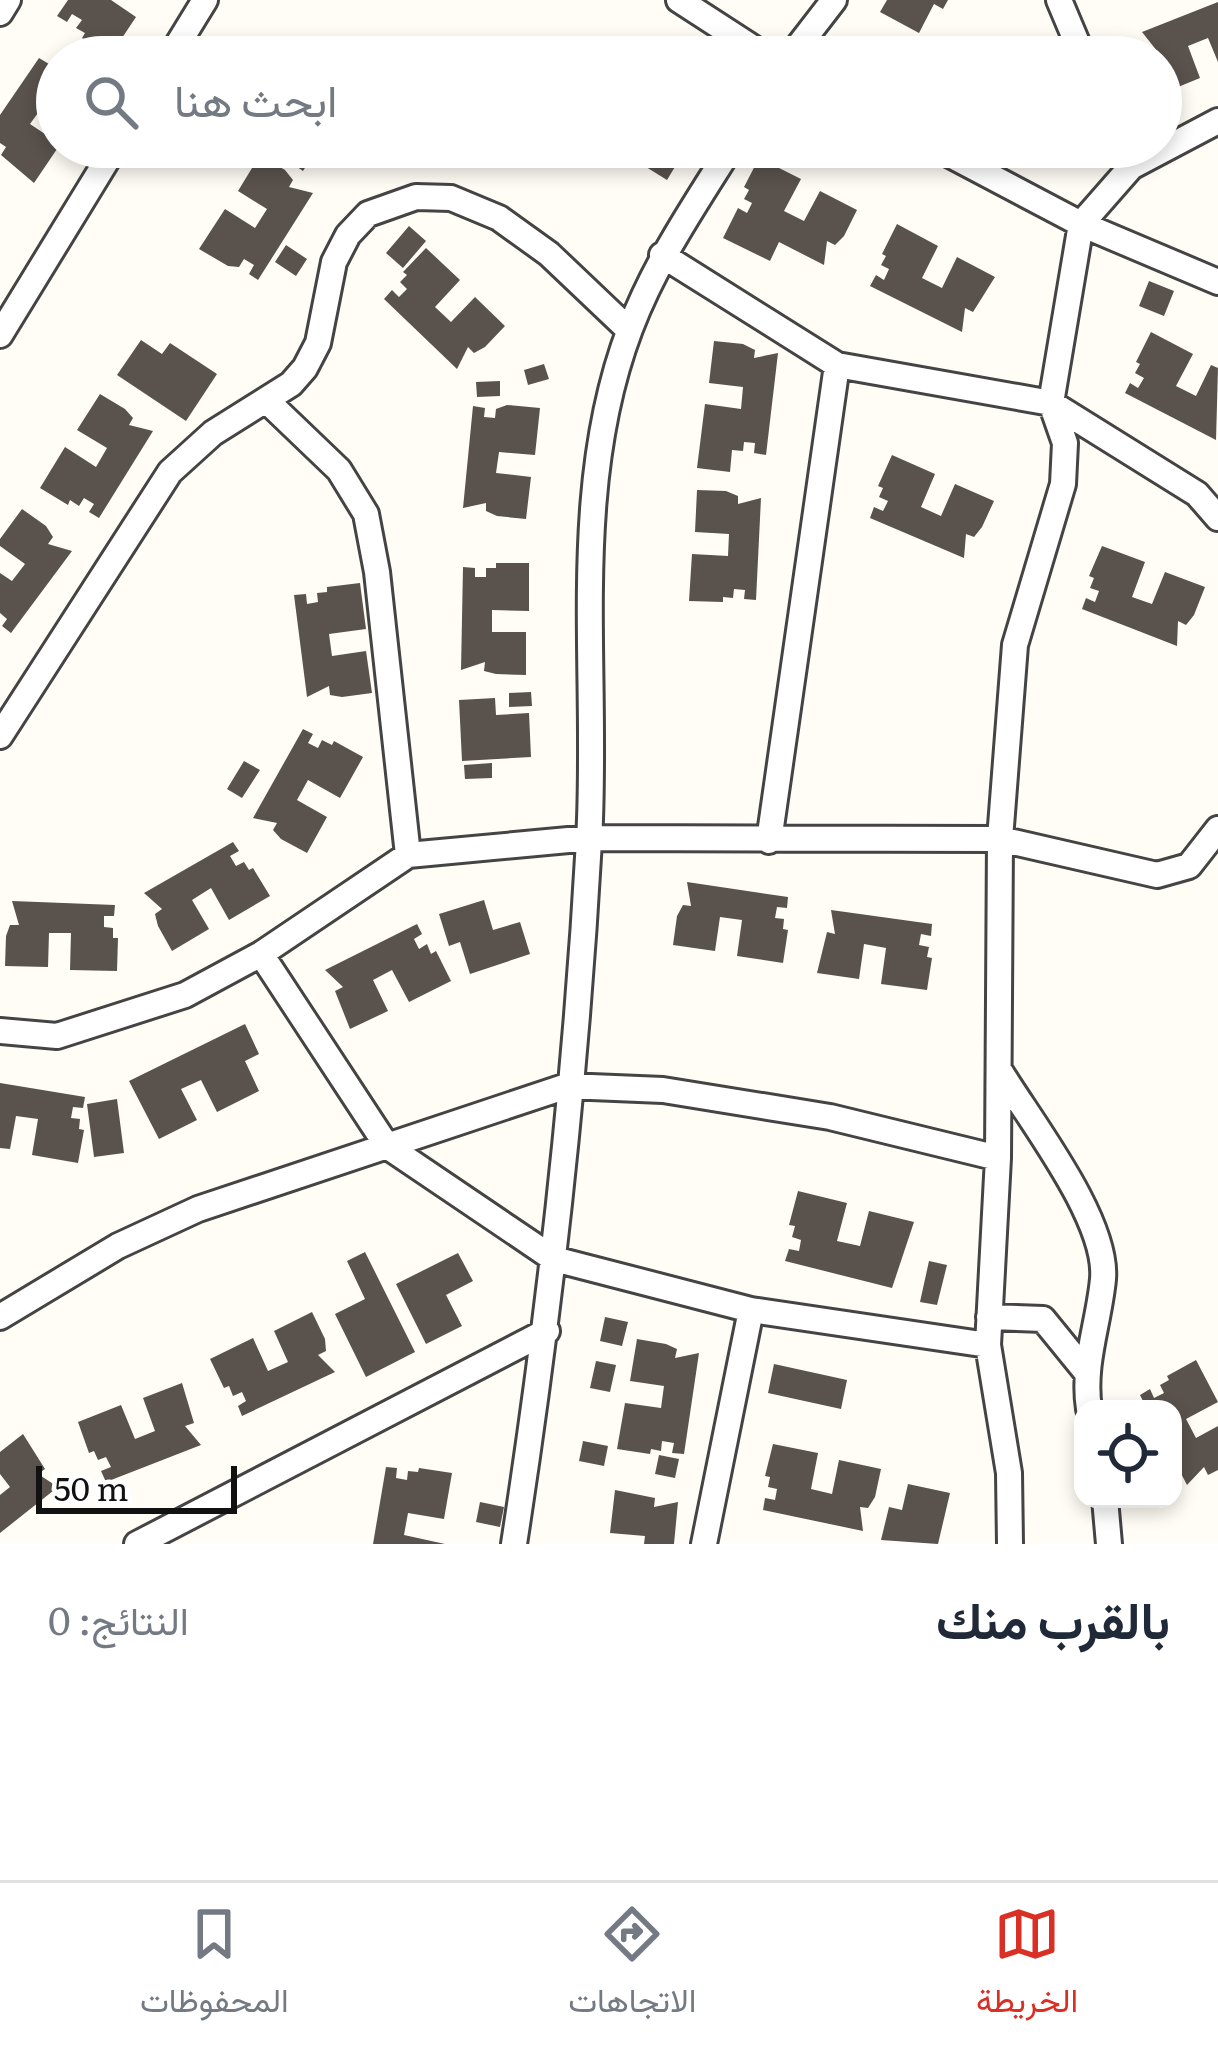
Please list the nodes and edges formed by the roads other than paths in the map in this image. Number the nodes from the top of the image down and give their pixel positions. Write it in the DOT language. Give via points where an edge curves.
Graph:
graph roads {
  1 [pos="8,0"];
  2 [pos="205,0"];
  3 [pos="680,0"];
  4 [pos="834,0"];
  5 [pos="1059,0"];
  6 [pos="0,13"];
  7 [pos="183,36"];
  8 [pos="735,36"];
  9 [pos="806,36"];
  10 [pos="1075,36"];
  11 [pos="1218,121"];
  12 [pos="1182,135"];
  13 [pos="102,168"];
  14 [pos="718,168"];
  15 [pos="974,168"];
  16 [pos="1119,168"];
  17 [pos="1081,224"];
  18 [pos="662,256"];
  19 [pos="1218,282"];
  20 [pos="629,330"];
  21 [pos="0,334"];
  22 [pos="837,365"];
  23 [pos="267,400"];
  24 [pos="1051,403"];
  25 [pos="1218,518"];
  26 [pos="9,707"];
  27 [pos="0,736"];
  28 [pos="1218,829"];
  29 [pos="590,838"];
  30 [pos="1000,838"];
  31 [pos="769,841"];
  32 [pos="408,855"];
  33 [pos="261,954"];
  34 [pos="0,1031"];
  35 [pos="999,1069"];
  36 [pos="567,1086"];
  37 [pos="388,1146"];
  38 [pos="998,1158"];
  39 [pos="554,1258"];
  40 [pos="751,1310"];
  41 [pos="0,1317"];
  42 [pos="989,1317"];
  43 [pos="547,1331"];
  44 [pos="988,1345"];
  45 [pos="1087,1373"];
  46 [pos="1088,1400"];
  47 [pos="1106,1508"];
  48 [pos="156,1540"];
  49 [pos="514,1544"];
  50 [pos="706,1544"];
  51 [pos="1010,1544"];
  52 [pos="1109,1544"];
  1 -- 6 [label="street"];
  2 -- 7 [label="street"];
  3 -- 8 [label="street"];
  4 -- 9 [label="street"];
  5 -- 10 [label="street"];
  11 -- 12 [label="street"];
  13 -- 21 [label="street"];
  14 -- 18 [label="street"];
  15 -- 17 [label="street"];
  16 -- 17 [label="street"];
  17 -- 19 [label="street"];
  17 -- 24 [label="street"];
  18 -- 20 [label="street"];
  18 -- 22 [label="street"];
  20 -- 23 [label="street" via="499,218 451,198 416,197 368,214 348,235 334,262 318,343 305,368"];
  20 -- 29 [label="street" via="605,411 588,583"];
  22 -- 24 [label="street"];
  22 -- 31 [label="street"];
  23 -- 26 [label="street" via="212,433 170,472"];
  23 -- 32 [label="street" via="339,470 366,514"];
  24 -- 25 [label="street" via="1167,473"];
  24 -- 30 [label="street" via="1065,443 1064,484 1015,645"];
  26 -- 27 [label="street"];
  28 -- 30 [label="street" via="1189,866 1157,875"];
  29 -- 31 [label="street"];
  29 -- 32 [label="street"];
  29 -- 36 [label="street"];
  30 -- 31 [label="street"];
  30 -- 35 [label="street"];
  32 -- 33 [label="street"];
  33 -- 34 [label="street" via="115,1021 57,1036"];
  33 -- 37 [label="street"];
  35 -- 38 [label="street"];
  35 -- 45 [label="street" via="1095,1233 1103,1277"];
  36 -- 37 [label="street"];
  36 -- 38 [label="street" via="663,1090 809,1114"];
  36 -- 39 [label="street"];
  37 -- 39 [label="street"];
  37 -- 41 [label="street" via="198,1209"];
  38 -- 42 [label="street"];
  39 -- 40 [label="street"];
  39 -- 43 [label="street"];
  40 -- 44 [label="street"];
  40 -- 50 [label="street"];
  42 -- 44 [label="street"];
  42 -- 45 [label="street" via="1043,1319"];
  43 -- 48 [label="street"];
  43 -- 49 [label="street"];
  44 -- 51 [label="street" via="1009,1472"];
  45 -- 46 [label="street"];
  47 -- 52 [label="street"];
}
